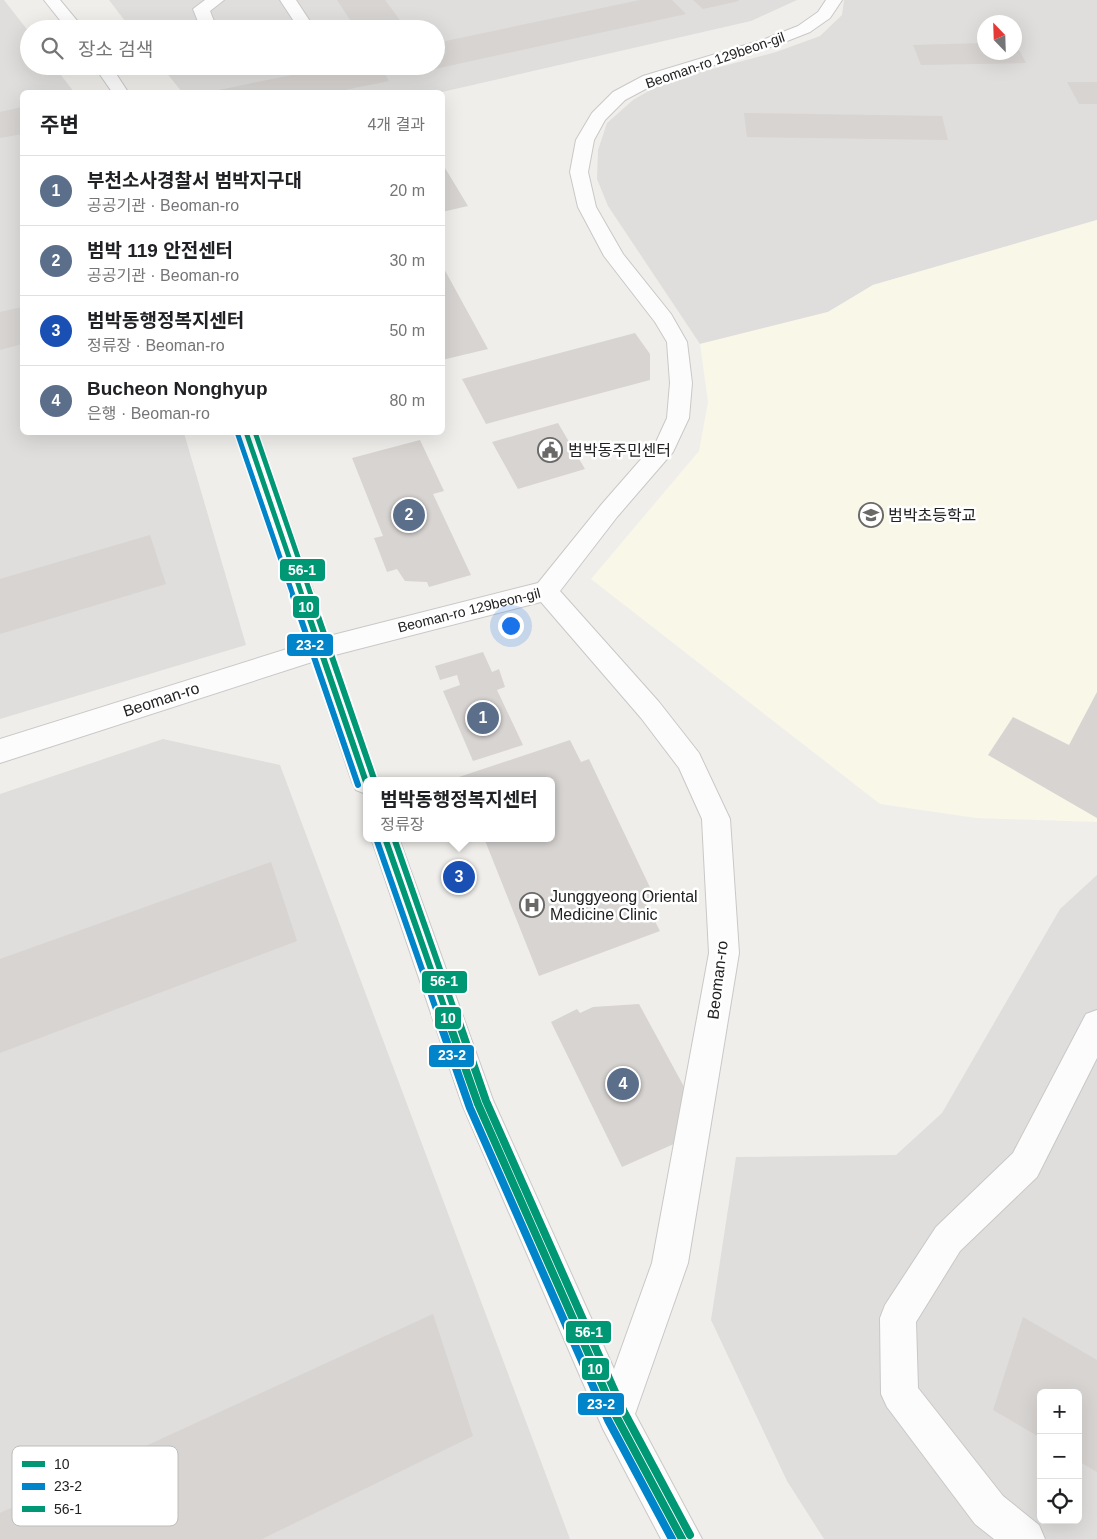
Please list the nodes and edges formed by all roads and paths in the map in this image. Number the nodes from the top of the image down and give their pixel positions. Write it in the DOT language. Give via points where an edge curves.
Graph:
graph roads {
  1 [pos="52,0"];
  2 [pos="216,0"];
  3 [pos="288,0"];
  4 [pos="834,0"];
  5 [pos="69,20"];
  6 [pos="205,20"];
  7 [pos="301,20"];
  8 [pos="108,75"];
  9 [pos="119,90"];
  10 [pos="247,435"];
  11 [pos="546,591"];
  12 [pos="322,648"];
  13 [pos="0,751"];
  14 [pos="364,777"];
  15 [pos="387,842"];
  16 [pos="1097,1025"];
  17 [pos="616,1416"];
  18 [pos="682,1539"];
  19 [pos="1025,1539"];
  1 -- 5 [label="street"];
  2 -- 6 [label="street" via="201,9"];
  3 -- 7 [label="street"];
  4 -- 11 [label="street, Beoman-ro 129beon-gil" via="824,15 804,29 685,67 619,96 598,117 585,140 579,172 587,207 614,256 664,319 676,342 681,383 678,418 665,446"];
  8 -- 9 [label="street"];
  10 -- 12 [label="street"];
  11 -- 12 [label="street, Beoman-ro 129beon-gil"];
  11 -- 17 [label="street, Beoman-ro" via="650,710 689,761 716,820 724,953 670,1263"];
  12 -- 13 [label="street, Beoman-ro"];
  12 -- 14 [label="street"];
  15 -- 17 [label="street" via="478,1104"];
  16 -- 19 [label="street" via="1025,1165 948,1239 898,1318 900,1394 989,1510"];
  17 -- 18 [label="street"];
}
